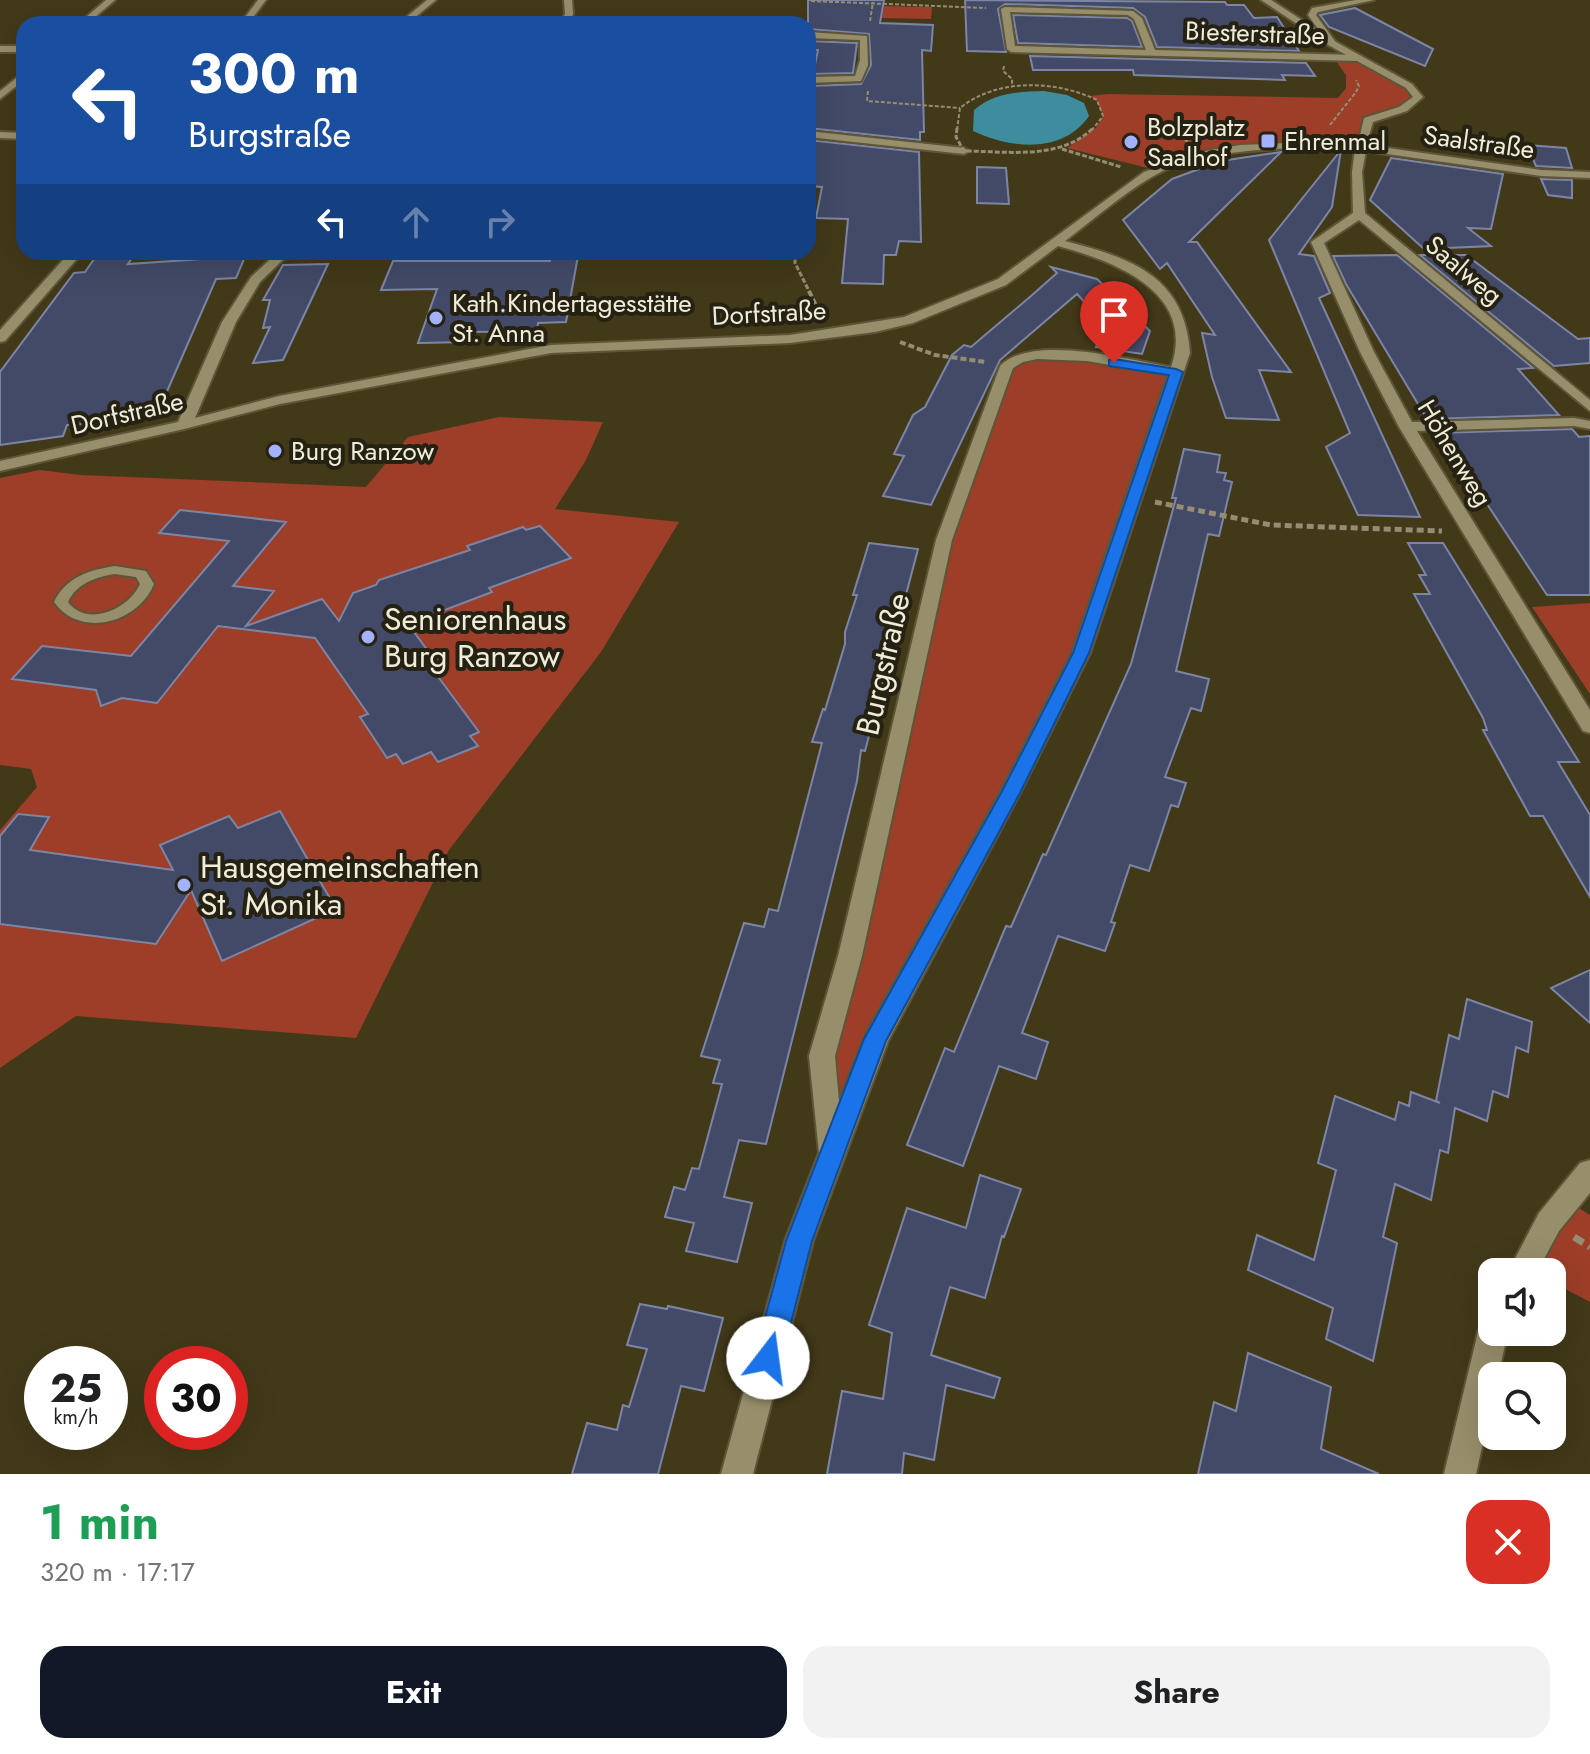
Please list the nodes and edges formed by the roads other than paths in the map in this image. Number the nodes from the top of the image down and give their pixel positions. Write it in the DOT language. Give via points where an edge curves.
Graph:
graph roads {
  1 [pos="111,0"];
  2 [pos="432,0"];
  3 [pos="787,0"];
  4 [pos="811,0"];
  5 [pos="1265,0"];
  6 [pos="1370,0"];
  7 [pos="92,16"];
  8 [pos="412,16"];
  9 [pos="816,35"];
  10 [pos="1333,44"];
  11 [pos="1151,52"];
  12 [pos="1357,58"];
  13 [pos="816,80"];
  14 [pos="816,135"];
  15 [pos="1361,146"];
  16 [pos="964,151"];
  17 [pos="1590,175"];
  18 [pos="1359,214"];
  19 [pos="1055,242"];
  20 [pos="70,260"];
  21 [pos="276,260"];
  22 [pos="0,338"];
  23 [pos="1176,372"];
  24 [pos="1590,407"];
  25 [pos="184,425"];
  26 [pos="1590,425"];
  27 [pos="1407,427"];
  28 [pos="0,466"];
  29 [pos="142,598"];
  30 [pos="1590,726"];
  31 [pos="832,1156"];
  32 [pos="1590,1172"];
  33 [pos="1530,1258"];
  34 [pos="1490,1346"];
  35 [pos="737,1474"];
  36 [pos="1460,1474"];
  1 -- 7 [label="street"];
  2 -- 8 [label="street"];
  3 -- 4 [label="street"];
  5 -- 10 [label="street"];
  6 -- 10 [label="street" via="1315,10 1312,15"];
  9 -- 13 [label="street" via="864,38 858,79"];
  10 -- 12 [label="street"];
  11 -- 11 [label="street, Biesterstraße" via="1011,49 1005,9 1130,13 1138,18"];
  11 -- 12 [label="street, Biesterstraße"];
  12 -- 15 [label="street" via="1409,86 1418,97 1403,109 1368,120"];
  14 -- 16 [label="street"];
  15 -- 17 [label="street, Saalstraße" via="1541,173"];
  15 -- 18 [label="street"];
  15 -- 19 [label="street, Dorfstraße" via="1293,144 1189,158 1148,174"];
  18 -- 24 [label="street, Saalweg"];
  18 -- 27 [label="street, Höhenweg" via="1317,242"];
  19 -- 23 [label="street, Burgstraße" via="1132,268 1162,289 1180,318 1183,353"];
  19 -- 25 [label="street, Dorfstraße" via="1002,282 938,310 875,328 790,339 551,349 279,400"];
  20 -- 22 [label="street"];
  21 -- 25 [label="street" via="255,280 229,322"];
  23 -- 31 [label="street, Burgstraße" via="1081,653 876,1039"];
  23 -- 31 [label="street, Burgstraße" via="1051,353 1027,354 1007,366 944,540 850,956 822,1056"];
  25 -- 28 [label="street, Dorfstraße"];
  26 -- 27 [label="street"];
  27 -- 30 [label="street, Höhenweg"];
  29 -- 29 [label="lane" via="119,612 91,618 73,616 61,602 83,579 115,570 141,574 147,584"];
  31 -- 35 [label="street, Burgstraße" via="799,1241"];
  32 -- 33 [label="street" via="1549,1222"];
  34 -- 36 [label="street"];
}
